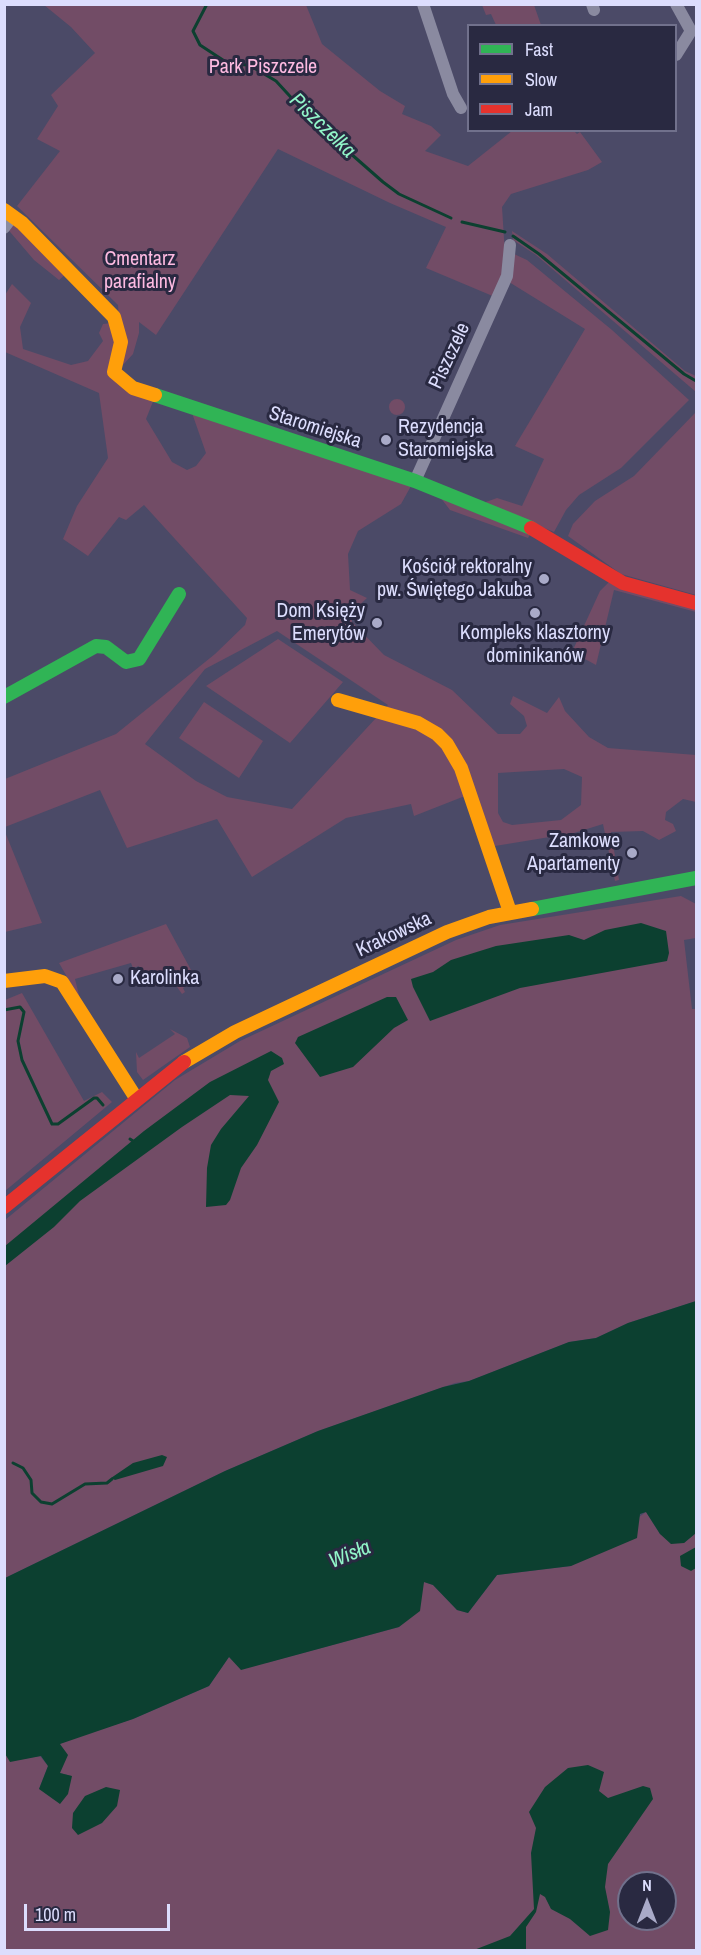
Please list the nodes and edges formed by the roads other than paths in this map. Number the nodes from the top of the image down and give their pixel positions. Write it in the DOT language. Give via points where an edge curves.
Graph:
graph roads {
  1 [pos="423,4"];
  2 [pos="676,4"];
  3 [pos="694,32"];
  4 [pos="677,53"];
  5 [pos="461,108"];
  6 [pos="7,218"];
  7 [pos="510,244"];
  8 [pos="415,482"];
  9 [pos="179,594"];
  10 [pos="696,603"];
  11 [pos="6,694"];
  12 [pos="338,700"];
  13 [pos="696,878"];
  14 [pos="510,912"];
  15 [pos="4,981"];
  16 [pos="136,1098"];
  17 [pos="4,1207"];
  1 -- 5 [label="street"];
  2 -- 3 [label="street"];
  3 -- 4 [label="street"];
  6 -- 8 [label="street, Staromiejska" via="114,317 121,342 114,372 138,390"];
  7 -- 8 [label="street, Piszczele" via="507,276"];
  8 -- 10 [label="street, Staromiejska" via="527,526 622,583"];
  9 -- 11 [label="street" via="139,659 126,662 106,647 96,646"];
  12 -- 14 [label="street" via="418,723 447,744 461,768"];
  13 -- 14 [label="street, Krakowska"];
  14 -- 16 [label="street, Krakowska" via="447,932 235,1032 178,1066"];
  15 -- 16 [label="street" via="45,976 62,982"];
  16 -- 17 [label="street, Krakowska"];
}
